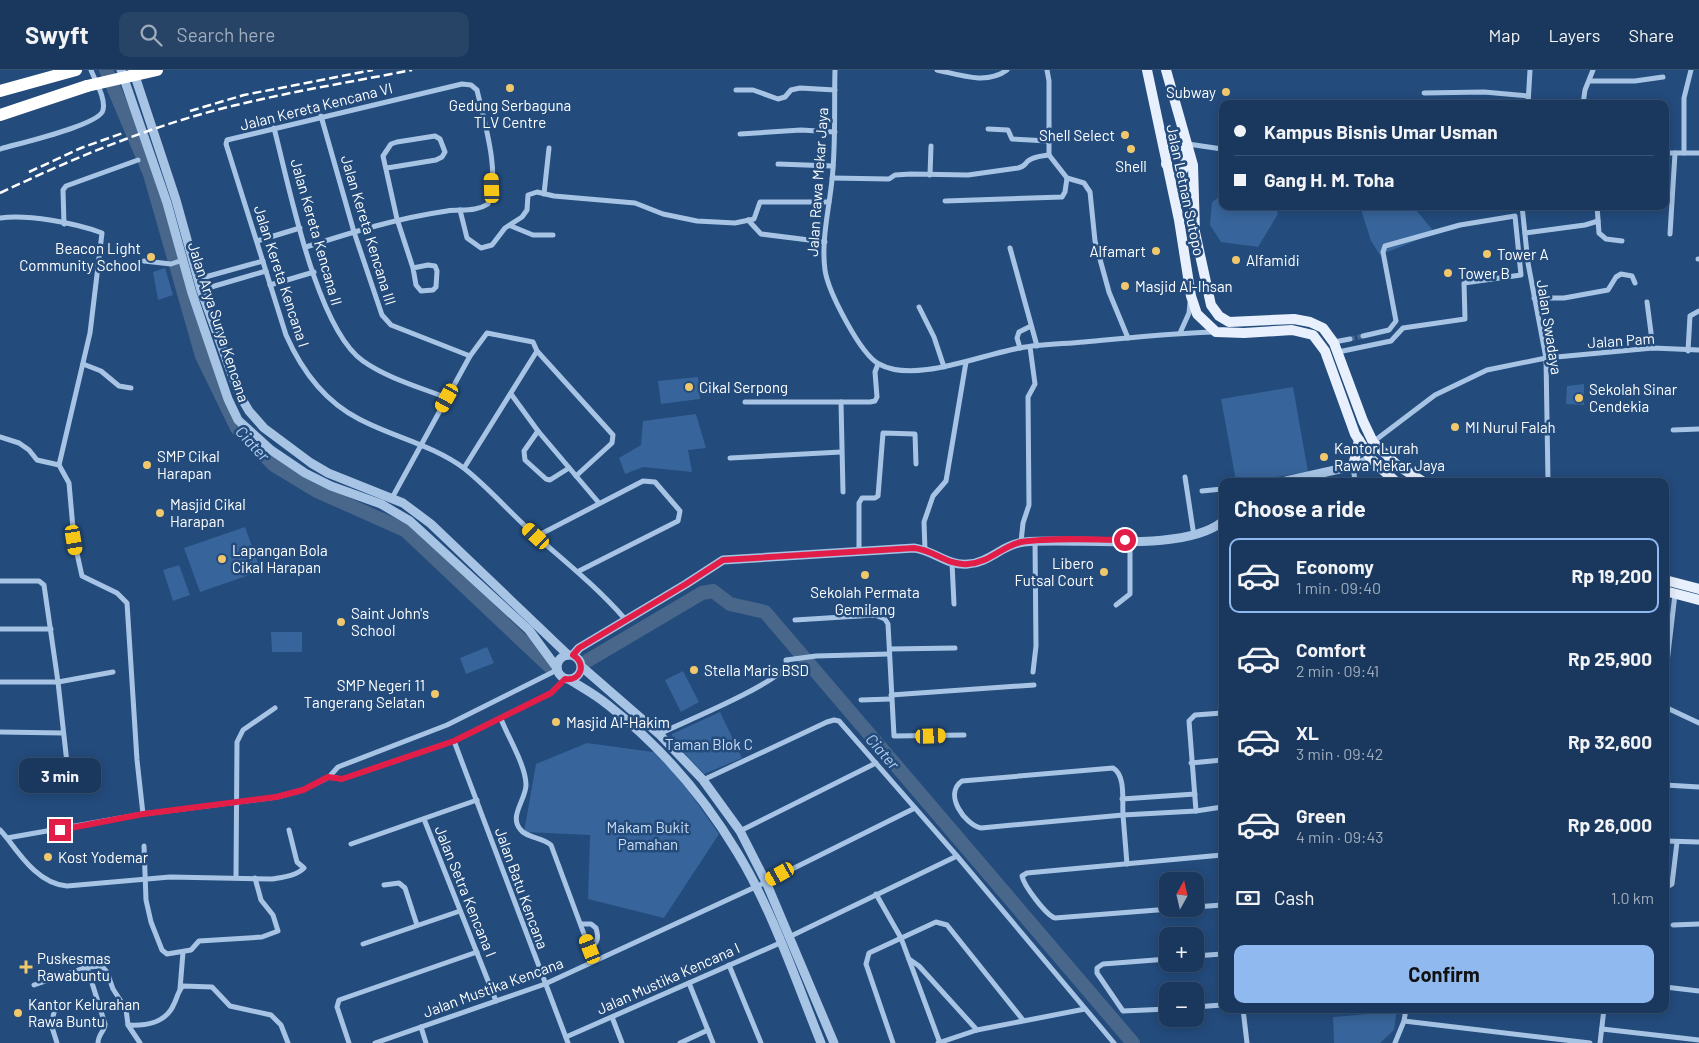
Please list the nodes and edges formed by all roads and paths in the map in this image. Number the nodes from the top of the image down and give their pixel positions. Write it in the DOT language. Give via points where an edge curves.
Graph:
graph roads {
  1 [pos="74,70"];
  2 [pos="91,70"];
  3 [pos="122,70"];
  4 [pos="133,70"];
  5 [pos="157,70"];
  6 [pos="835,70"];
  7 [pos="937,70"];
  8 [pos="1007,70"];
  9 [pos="1047,70"];
  10 [pos="1147,70"];
  11 [pos="1166,70"];
  12 [pos="1530,70"];
  13 [pos="1593,70"];
  14 [pos="1691,70"];
  15 [pos="1663,77"];
  16 [pos="1590,81"];
  17 [pos="0,83"];
  18 [pos="87,86"];
  19 [pos="736,90"];
  20 [pos="835,90"];
  21 [pos="0,91"];
  22 [pos="1424,93"];
  23 [pos="1528,96"];
  24 [pos="1528,100"];
  25 [pos="1584,100"];
  26 [pos="0,110"];
  27 [pos="0,115"];
  28 [pos="320,116"];
  29 [pos="274,128"];
  30 [pos="988,129"];
  31 [pos="834,132"];
  32 [pos="1182,132"];
  33 [pos="740,134"];
  34 [pos="226,140"];
  35 [pos="1048,141"];
  36 [pos="1188,144"];
  37 [pos="931,146"];
  38 [pos="549,148"];
  39 [pos="1219,148"];
  40 [pos="0,149"];
  41 [pos="1669,153"];
  42 [pos="1675,153"];
  43 [pos="1684,153"];
  44 [pos="1699,153"];
  45 [pos="1049,155"];
  46 [pos="138,160"];
  47 [pos="778,164"];
  48 [pos="1166,164"];
  49 [pos="833,166"];
  50 [pos="387,168"];
  51 [pos="930,175"];
  52 [pos="832,178"];
  53 [pos="1067,178"];
  54 [pos="544,194"];
  55 [pos="944,201"];
  56 [pos="171,202"];
  57 [pos="829,202"];
  58 [pos="460,210"];
  59 [pos="1523,210"];
  60 [pos="1597,210"];
  61 [pos="0,218"];
  62 [pos="397,219"];
  63 [pos="748,220"];
  64 [pos="1598,221"];
  65 [pos="64,224"];
  66 [pos="511,226"];
  67 [pos="300,228"];
  68 [pos="354,232"];
  69 [pos="1526,233"];
  70 [pos="1670,234"];
  71 [pos="553,235"];
  72 [pos="257,241"];
  73 [pos="825,242"];
  74 [pos="1622,242"];
  75 [pos="306,247"];
  76 [pos="1010,248"];
  77 [pos="263,261"];
  78 [pos="144,262"];
  79 [pos="180,262"];
  80 [pos="412,268"];
  81 [pos="266,271"];
  82 [pos="314,272"];
  83 [pos="194,281"];
  84 [pos="1635,283"];
  85 [pos="270,285"];
  86 [pos="201,290"];
  87 [pos="192,293"];
  88 [pos="1191,296"];
  89 [pos="1534,298"];
  90 [pos="1647,302"];
  91 [pos="919,307"];
  92 [pos="1699,311"];
  93 [pos="1032,326"];
  94 [pos="1216,332"];
  95 [pos="1180,333"];
  96 [pos="1363,336"];
  97 [pos="1128,338"];
  98 [pos="1350,339"];
  99 [pos="1037,346"];
  100 [pos="1335,347"];
  101 [pos="1020,348"];
  102 [pos="1030,348"];
  103 [pos="1654,348"];
  104 [pos="1699,350"];
  105 [pos="538,351"];
  106 [pos="1688,351"];
  107 [pos="470,356"];
  108 [pos="1546,358"];
  109 [pos="966,362"];
  110 [pos="83,364"];
  111 [pos="878,364"];
  112 [pos="944,367"];
  113 [pos="131,388"];
  114 [pos="511,394"];
  115 [pos="447,398"];
  116 [pos="745,402"];
  117 [pos="841,402"];
  118 [pos="1699,429"];
  119 [pos="1674,430"];
  120 [pos="538,432"];
  121 [pos="0,437"];
  122 [pos="1359,440"];
  123 [pos="1373,442"];
  124 [pos="420,444"];
  125 [pos="841,452"];
  126 [pos="730,458"];
  127 [pos="1371,459"];
  128 [pos="916,464"];
  129 [pos="60,466"];
  130 [pos="1353,466"];
  131 [pos="464,468"];
  132 [pos="569,468"];
  133 [pos="576,476"];
  134 [pos="1185,477"];
  135 [pos="1304,478"];
  136 [pos="1355,478"];
  137 [pos="1392,478"];
  138 [pos="1417,478"];
  139 [pos="1548,478"];
  140 [pos="1219,488"];
  141 [pos="1202,491"];
  142 [pos="844,492"];
  143 [pos="392,498"];
  144 [pos="600,503"];
  145 [pos="1219,524"];
  146 [pos="536,536"];
  147 [pos="1194,536"];
  148 [pos="1130,540"];
  149 [pos="1035,541"];
  150 [pos="1021,542"];
  151 [pos="925,550"];
  152 [pos="858,551"];
  153 [pos="952,563"];
  154 [pos="579,571"];
  155 [pos="0,581"];
  156 [pos="1669,581"];
  157 [pos="1699,589"];
  158 [pos="1670,592"];
  159 [pos="1699,600"];
  160 [pos="954,604"];
  161 [pos="1116,605"];
  162 [pos="1669,612"];
  163 [pos="625,619"];
  164 [pos="796,620"];
  165 [pos="0,629"];
  166 [pos="52,629"];
  167 [pos="955,648"];
  168 [pos="889,652"];
  169 [pos="571,655"];
  170 [pos="582,667"];
  171 [pos="557,669"];
  172 [pos="113,672"];
  173 [pos="1033,672"];
  174 [pos="568,680"];
  175 [pos="0,682"];
  176 [pos="58,682"];
  177 [pos="1034,686"];
  178 [pos="891,697"];
  179 [pos="861,700"];
  180 [pos="275,708"];
  181 [pos="1669,709"];
  182 [pos="1219,713"];
  183 [pos="502,719"];
  184 [pos="1699,723"];
  185 [pos="0,732"];
  186 [pos="63,733"];
  187 [pos="659,734"];
  188 [pos="964,735"];
  189 [pos="454,741"];
  190 [pos="1219,760"];
  191 [pos="876,763"];
  192 [pos="1192,763"];
  193 [pos="328,777"];
  194 [pos="704,780"];
  195 [pos="1669,784"];
  196 [pos="1699,787"];
  197 [pos="70,790"];
  198 [pos="1194,794"];
  199 [pos="1122,799"];
  200 [pos="476,800"];
  201 [pos="236,804"];
  202 [pos="1219,807"];
  203 [pos="915,808"];
  204 [pos="1196,811"];
  205 [pos="143,814"];
  206 [pos="1124,815"];
  207 [pos="424,819"];
  208 [pos="0,830"];
  209 [pos="289,830"];
  210 [pos="740,831"];
  211 [pos="7,838"];
  212 [pos="1669,841"];
  213 [pos="1677,842"];
  214 [pos="1699,842"];
  215 [pos="351,844"];
  216 [pos="144,846"];
  217 [pos="1219,855"];
  218 [pos="957,856"];
  219 [pos="1127,864"];
  220 [pos="236,877"];
  221 [pos="254,878"];
  222 [pos="145,880"];
  223 [pos="766,882"];
  224 [pos="384,886"];
  225 [pos="755,886"];
  226 [pos="1669,886"];
  227 [pos="876,894"];
  228 [pos="1219,905"];
  229 [pos="1204,906"];
  230 [pos="1159,910"];
  231 [pos="460,911"];
  232 [pos="581,924"];
  233 [pos="1699,924"];
  234 [pos="417,925"];
  235 [pos="1672,925"];
  236 [pos="789,937"];
  237 [pos="901,938"];
  238 [pos="780,943"];
  239 [pos="363,944"];
  240 [pos="590,949"];
  241 [pos="183,952"];
  242 [pos="476,952"];
  243 [pos="1219,954"];
  244 [pos="1204,955"];
  245 [pos="909,959"];
  246 [pos="1159,959"];
  247 [pos="594,961"];
  248 [pos="729,965"];
  249 [pos="87,967"];
  250 [pos="689,983"];
  251 [pos="544,984"];
  252 [pos="34,985"];
  253 [pos="1669,987"];
  254 [pos="180,990"];
  255 [pos="1699,991"];
  256 [pos="496,1001"];
  257 [pos="54,1002"];
  258 [pos="1219,1005"];
  259 [pos="1204,1006"];
  260 [pos="1085,1009"];
  261 [pos="1159,1009"];
  262 [pos="1243,1013"];
  263 [pos="1405,1013"];
  264 [pos="1604,1013"];
  265 [pos="612,1016"];
  266 [pos="1023,1020"];
  267 [pos="1404,1021"];
  268 [pos="128,1025"];
  269 [pos="421,1027"];
  270 [pos="1602,1029"];
  271 [pos="708,1030"];
  272 [pos="977,1030"];
  273 [pos="566,1036"];
  274 [pos="1699,1040"];
  275 [pos="57,1043"];
  276 [pos="98,1043"];
  277 [pos="140,1043"];
  278 [pos="288,1043"];
  279 [pos="349,1043"];
  280 [pos="374,1043"];
  281 [pos="426,1043"];
  282 [pos="568,1043"];
  283 [pos="622,1043"];
  284 [pos="680,1043"];
  285 [pos="713,1043"];
  286 [pos="761,1043"];
  287 [pos="821,1043"];
  288 [pos="834,1043"];
  289 [pos="894,1043"];
  290 [pos="940,1043"];
  291 [pos="1114,1043"];
  292 [pos="1247,1043"];
  293 [pos="1395,1043"];
  294 [pos="1590,1043"];
  295 [pos="1600,1043"];
  1 -- 17 [label="highway"];
  1 -- 21 [label="highway"];
  2 -- 40 [label="street" via="103,103 101,116 76,127"];
  3 -- 56 [label="street, Jalan Arya Surya Kencana" via="150,156"];
  4 -- 56 [label="street, Jalan Arya Surya Kencana"];
  5 -- 18 [label="highway, bridge"];
  6 -- 20 [label="street, Jalan Rawa Mekar Jaya"];
  7 -- 8 [label="street" via="982,78"];
  9 -- 35 [label="street" via="1050,81"];
  10 -- 48 [label="main road, Jalan Letnan Sutopo"];
  11 -- 32 [label="main road, Jalan Letnan Sutopo"];
  12 -- 23 [label="street"];
  13 -- 16 [label="street"];
  14 -- 43 [label="street" via="1684,98"];
  15 -- 16 [label="street"];
  16 -- 25 [label="street"];
  18 -- 26 [label="highway"];
  18 -- 27 [label="highway"];
  19 -- 20 [label="street" via="753,90 778,100 791,90 800,88"];
  20 -- 31 [label="street, Jalan Rawa Mekar Jaya"];
  22 -- 23 [label="street"];
  23 -- 24 [label="street"];
  28 -- 29 [label="street, Jalan Kereta Kencana VI"];
  28 -- 58 [label="street, Jalan Kereta Kencana VI" via="462,84 471,85 477,90 491,154 492,188 488,204 482,208"];
  28 -- 68 [label="street, Jalan Kereta Kencana III"];
  29 -- 34 [label="street, Jalan Kereta Kencana VI"];
  29 -- 67 [label="street, Jalan Kereta Kencana II"];
  30 -- 35 [label="street" via="1008,130 1012,139"];
  31 -- 33 [label="street" via="801,130"];
  31 -- 49 [label="street, Jalan Rawa Mekar Jaya"];
  32 -- 36 [label="main road, Jalan Letnan Sutopo"];
  32 -- 48 [label="main road" via="1185,168 1173,173"];
  34 -- 72 [label="street, Jalan Kereta Kencana I"];
  35 -- 45 [label="street"];
  36 -- 39 [label="street"];
  36 -- 100 [label="main road, Jalan Letnan Sutopo" via="1193,165 1195,232 1211,304 1219,316 1229,322 1243,323 1294,319 1310,322 1323,328"];
  37 -- 51 [label="street"];
  38 -- 54 [label="street"];
  41 -- 42 [label="street"];
  42 -- 43 [label="street"];
  42 -- 70 [label="street"];
  43 -- 44 [label="street"];
  45 -- 51 [label="street" via="1030,159 1024,167 968,176"];
  45 -- 53 [label="street"];
  46 -- 65 [label="street" via="66,186 63,190"];
  47 -- 49 [label="street"];
  48 -- 88 [label="main road, Jalan Letnan Sutopo"];
  49 -- 52 [label="street, Jalan Rawa Mekar Jaya"];
  50 -- 50 [label="street" via="383,156 391,144 436,136 443,143 445,152 439,159"];
  50 -- 62 [label="street"];
  51 -- 52 [label="street" via="895,175 889,179"];
  52 -- 57 [label="street, Jalan Rawa Mekar Jaya"];
  53 -- 55 [label="street" via="1062,197"];
  53 -- 97 [label="street" via="1084,183 1090,192 1095,241 1109,292"];
  54 -- 63 [label="street" via="635,203 663,214 697,221 730,223"];
  54 -- 66 [label="street" via="529,193 525,214"];
  56 -- 79 [label="street, Jalan Arya Surya Kencana"];
  56 -- 83 [label="street, Jalan Arya Surya Kencana"];
  57 -- 63 [label="street" via="760,202 756,217"];
  57 -- 73 [label="street, Jalan Rawa Mekar Jaya"];
  58 -- 62 [label="street"];
  58 -- 66 [label="street" via="467,238 481,248 492,245 503,230"];
  59 -- 69 [label="street, Jalan Swadaya"];
  60 -- 64 [label="street"];
  61 -- 65 [label="street" via="38,218"];
  62 -- 68 [label="street"];
  62 -- 80 [label="street"];
  63 -- 73 [label="street" via="761,234"];
  64 -- 69 [label="street" via="1585,226"];
  64 -- 74 [label="street" via="1602,236"];
  65 -- 110 [label="street" via="102,233"];
  66 -- 71 [label="street" via="532,235"];
  67 -- 72 [label="street"];
  67 -- 75 [label="street, Jalan Kereta Kencana II"];
  68 -- 75 [label="street"];
  68 -- 107 [label="street, Jalan Kereta Kencana III" via="377,305 385,320"];
  69 -- 89 [label="street, Jalan Swadaya"];
  72 -- 77 [label="street, Jalan Kereta Kencana I"];
  73 -- 111 [label="street, Jalan Rawa Mekar Jaya" via="825,270 831,292 857,339"];
  75 -- 82 [label="street, Jalan Kereta Kencana II"];
  76 -- 93 [label="street"];
  77 -- 81 [label="street, Jalan Kereta Kencana I"];
  77 -- 83 [label="street"];
  78 -- 79 [label="street"];
  79 -- 83 [label="street, Jalan Arya Surya Kencana"];
  80 -- 80 [label="street" via="421,291 436,287 435,266"];
  81 -- 85 [label="street, Jalan Kereta Kencana I"];
  81 -- 86 [label="street"];
  82 -- 85 [label="street"];
  82 -- 115 [label="street, Jalan Kereta Kencana II" via="333,326 350,350 375,368"];
  83 -- 86 [label="street, Jalan Arya Surya Kencana"];
  83 -- 87 [label="street, Jalan Arya Surya Kencana"];
  84 -- 89 [label="street" via="1632,276 1621,274 1608,290 1564,298"];
  85 -- 124 [label="street, Jalan Kereta Kencana I" via="286,335 312,380 350,414"];
  86 -- 87 [label="street"];
  86 -- 143 [label="street, Jalan Arya Surya Kencana" via="240,394 256,420 322,470"];
  87 -- 171 [label="street, Jalan Arya Surya Kencana" via="228,399 245,427 305,473 381,504 410,521 529,630"];
  88 -- 94 [label="main road, Jalan Letnan Sutopo" via="1197,314"];
  88 -- 95 [label="street" via="1189,313"];
  89 -- 108 [label="street, Jalan Swadaya"];
  90 -- 103 [label="street"];
  91 -- 112 [label="street"];
  92 -- 106 [label="street" via="1690,316"];
  93 -- 99 [label="street"];
  93 -- 101 [label="street" via="1019,332"];
  94 -- 95 [label="street"];
  94 -- 122 [label="main road" via="1292,330 1313,335 1325,351"];
  95 -- 97 [label="street"];
  96 -- 100 [label="street" via="1389,330 1396,321 1383,252 1386,246 1460,225 1514,216 1521,275 1464,283 1464,319 1403,328 1391,341"];
  97 -- 99 [label="street"];
  98 -- 100 [label="street"];
  99 -- 102 [label="street"];
  100 -- 123 [label="main road"];
  101 -- 102 [label="street"];
  101 -- 109 [label="street"];
  102 -- 150 [label="street" via="1034,384 1028,397 1029,505"];
  103 -- 106 [label="street, Jalan Pam"];
  103 -- 108 [label="street, Jalan Pam"];
  104 -- 106 [label="street, Jalan Pam"];
  105 -- 107 [label="street" via="533,342 492,332 484,335"];
  105 -- 114 [label="street"];
  105 -- 133 [label="street" via="614,438"];
  107 -- 115 [label="street"];
  108 -- 123 [label="street, Jalan Pam" via="1503,365 1472,376 1435,395"];
  108 -- 139 [label="street, Jalan Swadaya"];
  109 -- 112 [label="street"];
  109 -- 151 [label="street" via="946,481 933,496 924,522"];
  110 -- 113 [label="street" via="101,371 119,386"];
  110 -- 129 [label="street"];
  111 -- 112 [label="street" via="906,370"];
  111 -- 117 [label="street" via="875,401"];
  114 -- 120 [label="street"];
  114 -- 131 [label="street"];
  115 -- 124 [label="street"];
  116 -- 117 [label="street"];
  117 -- 125 [label="street"];
  118 -- 119 [label="street"];
  120 -- 132 [label="street"];
  120 -- 132 [label="street" via="524,452 525,460 550,480"];
  121 -- 129 [label="street" via="19,443 37,460"];
  122 -- 127 [label="main road"];
  122 -- 130 [label="main road"];
  123 -- 138 [label="main road" via="1397,465"];
  124 -- 131 [label="street, Jalan Kereta Kencana I"];
  124 -- 143 [label="street"];
  125 -- 126 [label="street"];
  125 -- 142 [label="street"];
  127 -- 130 [label="street"];
  127 -- 137 [label="main road"];
  128 -- 152 [label="street" via="915,434 883,433 878,496 860,500"];
  129 -- 205 [label="street" via="69,483 74,540 82,576 117,593 126,603 136,760"];
  130 -- 135 [label="street"];
  130 -- 136 [label="street"];
  131 -- 146 [label="street, Jalan Kereta Kencana I"];
  132 -- 133 [label="street"];
  133 -- 144 [label="street"];
  134 -- 147 [label="street"];
  140 -- 141 [label="street"];
  143 -- 169 [label="street, Jalan Arya Surya Kencana" via="432,524"];
  144 -- 146 [label="street"];
  144 -- 154 [label="street" via="643,481 655,482 680,512 680,519"];
  145 -- 147 [label="street"];
  146 -- 154 [label="street, Jalan Kereta Kencana I"];
  147 -- 148 [label="street"];
  148 -- 149 [label="street"];
  148 -- 161 [label="street" via="1130,594"];
  149 -- 150 [label="street"];
  149 -- 173 [label="street" via="1036,646"];
  150 -- 153 [label="street" via="985,561"];
  151 -- 152 [label="street"];
  151 -- 153 [label="street"];
  152 -- 163 [label="street" via="723,560"];
  153 -- 160 [label="street"];
  154 -- 163 [label="street, Jalan Kereta Kencana I"];
  155 -- 166 [label="street" via="42,582"];
  156 -- 157 [label="main road"];
  158 -- 159 [label="main road"];
  158 -- 162 [label="street"];
  163 -- 169 [label="street"];
  164 -- 168 [label="street" via="881,616 888,624"];
  165 -- 166 [label="street"];
  166 -- 176 [label="street"];
  167 -- 168 [label="street"];
  168 -- 178 [label="street"];
  168 -- 187 [label="street" via="788,660 782,673"];
  169 -- 170 [label="street" via="581,662"];
  169 -- 171 [label="street" via="560,659"];
  170 -- 174 [label="street" via="579,676"];
  170 -- 187 [label="street"];
  171 -- 174 [label="street"];
  171 -- 193 [label="street" via="447,725 338,767"];
  172 -- 176 [label="street"];
  174 -- 183 [label="street" via="551,693"];
  174 -- 225 [label="street" via="608,705 679,773 727,837"];
  175 -- 176 [label="street"];
  176 -- 186 [label="street"];
  177 -- 178 [label="street"];
  178 -- 179 [label="street"];
  178 -- 188 [label="street" via="894,736"];
  180 -- 201 [label="street" via="239,736"];
  181 -- 184 [label="street"];
  182 -- 192 [label="street" via="1190,718"];
  183 -- 189 [label="street"];
  183 -- 232 [label="street" via="526,782 517,825 523,832 550,845"];
  185 -- 186 [label="street"];
  186 -- 197 [label="street"];
  187 -- 194 [label="street"];
  189 -- 193 [label="street" via="342,779"];
  189 -- 200 [label="street, Jalan Batu Kencana"];
  190 -- 192 [label="street"];
  191 -- 194 [label="street" via="839,721 834,720"];
  191 -- 203 [label="street"];
  191 -- 210 [label="street"];
  192 -- 198 [label="street"];
  193 -- 201 [label="street" via="292,794"];
  194 -- 210 [label="street"];
  195 -- 196 [label="street"];
  198 -- 199 [label="street"];
  198 -- 204 [label="street"];
  199 -- 206 [label="street"];
  199 -- 206 [label="street" via="1121,777 1113,768 962,781 956,785 953,796 974,826 981,828"];
  200 -- 207 [label="street"];
  200 -- 251 [label="street, Jalan Batu Kencana"];
  201 -- 205 [label="street"];
  201 -- 220 [label="street"];
  202 -- 204 [label="street"];
  203 -- 218 [label="street"];
  203 -- 223 [label="street, Jalan Mustika Kencana"];
  204 -- 206 [label="street"];
  205 -- 211 [label="street"];
  206 -- 219 [label="street"];
  207 -- 215 [label="street"];
  207 -- 231 [label="street, Jalan Setra Kencana I"];
  208 -- 211 [label="street"];
  209 -- 221 [label="street" via="297,862 304,868 286,877"];
  210 -- 223 [label="street"];
  211 -- 222 [label="street" via="29,865 53,884 68,886"];
  212 -- 213 [label="street"];
  213 -- 214 [label="street"];
  213 -- 226 [label="street" via="1672,884"];
  216 -- 222 [label="street"];
  217 -- 219 [label="street"];
  218 -- 227 [label="street"];
  218 -- 260 [label="street"];
  219 -- 230 [label="street" via="1027,872 1022,876 1026,886 1055,918"];
  220 -- 221 [label="street"];
  220 -- 222 [label="street"];
  221 -- 241 [label="street" via="261,900 273,915 278,931 262,937 199,941 191,950"];
  222 -- 241 [label="street" via="151,922 162,950 166,954"];
  223 -- 225 [label="street, Jalan Mustika Kencana"];
  223 -- 236 [label="street"];
  224 -- 234 [label="street" via="399,883 405,888"];
  225 -- 238 [label="street"];
  225 -- 247 [label="street, Jalan Mustika Kencana"];
  227 -- 236 [label="street"];
  227 -- 237 [label="street"];
  228 -- 229 [label="street"];
  231 -- 234 [label="street"];
  231 -- 242 [label="street, Jalan Setra Kencana I"];
  232 -- 240 [label="street"];
  232 -- 240 [label="street" via="596,928 597,943"];
  233 -- 235 [label="street"];
  234 -- 239 [label="street"];
  236 -- 288 [label="street"];
  237 -- 245 [label="street"];
  237 -- 266 [label="street" via="936,922 946,925"];
  237 -- 289 [label="street" via="866,958"];
  238 -- 248 [label="street, Jalan Mustika Kencana I"];
  238 -- 287 [label="street"];
  240 -- 247 [label="street"];
  241 -- 254 [label="street"];
  242 -- 256 [label="street, Jalan Setra Kencana I"];
  242 -- 279 [label="street" via="339,1000 337,1007"];
  243 -- 244 [label="street"];
  245 -- 272 [label="street"];
  245 -- 290 [label="street"];
  246 -- 261 [label="street" via="1103,964 1097,968 1097,973 1123,1010"];
  247 -- 251 [label="street, Jalan Mustika Kencana"];
  248 -- 250 [label="street, Jalan Mustika Kencana I"];
  248 -- 286 [label="street"];
  249 -- 252 [label="street"];
  249 -- 268 [label="street" via="105,968 126,1009"];
  249 -- 276 [label="street" via="105,1024"];
  250 -- 265 [label="street, Jalan Mustika Kencana I"];
  250 -- 271 [label="street"];
  251 -- 256 [label="street, Jalan Mustika Kencana"];
  251 -- 273 [label="street, Jalan Batu Kencana"];
  253 -- 255 [label="street"];
  254 -- 268 [label="street" via="172,1009 162,1019 146,1026"];
  254 -- 278 [label="street" via="186,986 208,986 215,988 230,1006 271,1015 281,1025"];
  256 -- 269 [label="street, Jalan Mustika Kencana"];
  257 -- 275 [label="street" via="51,1024"];
  258 -- 259 [label="street"];
  260 -- 266 [label="street"];
  260 -- 291 [label="street"];
  262 -- 292 [label="street"];
  263 -- 267 [label="street"];
  264 -- 270 [label="street"];
  265 -- 273 [label="street, Jalan Mustika Kencana I"];
  265 -- 283 [label="street"];
  266 -- 272 [label="street"];
  267 -- 293 [label="street"];
  267 -- 294 [label="street"];
  268 -- 277 [label="street"];
  269 -- 280 [label="street, Jalan Mustika Kencana"];
  269 -- 281 [label="street"];
  270 -- 274 [label="street"];
  270 -- 295 [label="street"];
  271 -- 284 [label="street"];
  271 -- 285 [label="street"];
  272 -- 290 [label="street"];
  273 -- 282 [label="street, Jalan Batu Kencana"];
}
